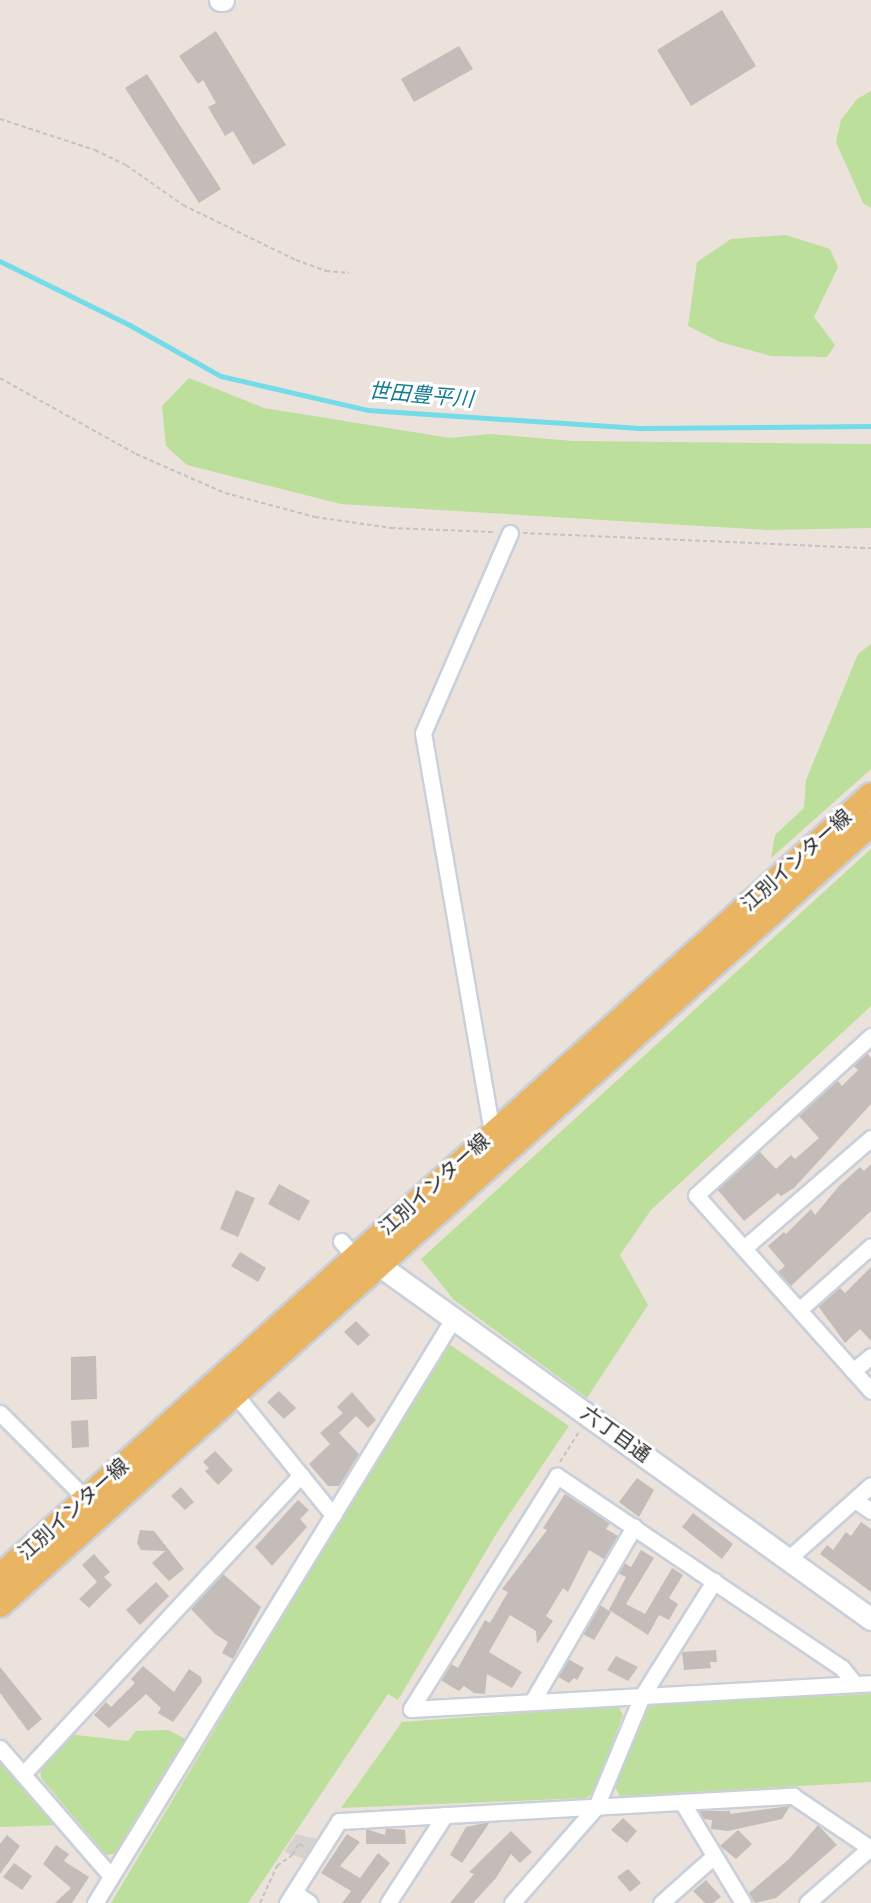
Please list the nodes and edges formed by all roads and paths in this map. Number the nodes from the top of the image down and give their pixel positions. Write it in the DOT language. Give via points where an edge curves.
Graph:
graph roads {
  1 [pos="0,119"];
  2 [pos="349,273"];
  3 [pos="0,378"];
  4 [pos="510,533"];
  5 [pos="871,548"];
  6 [pos="871,795"];
  7 [pos="871,824"];
  8 [pos="871,1036"];
  9 [pos="493,1133"];
  10 [pos="871,1138"];
  11 [pos="496,1160"];
  12 [pos="871,1246"];
  13 [pos="744,1248"];
  14 [pos="348,1249"];
  15 [pos="379,1265"];
  16 [pos="799,1310"];
  17 [pos="453,1319"];
  18 [pos="871,1356"];
  19 [pos="853,1371"];
  20 [pos="871,1391"];
  21 [pos="235,1394"];
  22 [pos="0,1413"];
  23 [pos="579,1432"];
  24 [pos="562,1459"];
  25 [pos="301,1475"];
  26 [pos="871,1485"];
  27 [pos="76,1489"];
  28 [pos="855,1500"];
  29 [pos="871,1511"];
  30 [pos="333,1515"];
  31 [pos="634,1527"];
  32 [pos="788,1559"];
  33 [pos="0,1576"];
  34 [pos="714,1581"];
  35 [pos="0,1605"];
  36 [pos="871,1619"];
  37 [pos="871,1683"];
  38 [pos="855,1684"];
  39 [pos="642,1696"];
  40 [pos="532,1702"];
  41 [pos="0,1748"];
  42 [pos="23,1774"];
  43 [pos="682,1802"];
  44 [pos="596,1807"];
  45 [pos="445,1815"];
  46 [pos="871,1847"];
  47 [pos="313,1850"];
  48 [pos="714,1856"];
  49 [pos="111,1876"];
  50 [pos="290,1897"];
  51 [pos="95,1903"];
  52 [pos="260,1903"];
  53 [pos="310,1903"];
  54 [pos="388,1903"];
  55 [pos="512,1903"];
  56 [pos="661,1903"];
  57 [pos="743,1903"];
  58 [pos="807,1903"];
  1 -- 2 [label="path" via="95,150 126,165 183,205 296,260 326,271"];
  3 -- 4 [label="path" via="136,454 225,493 315,517 391,528"];
  4 -- 5 [label="path"];
  4 -- 9 [label="street" via="423,733"];
  6 -- 9 [label="main road, 江別インター線"];
  7 -- 11 [label="main road, 江別インター線"];
  8 -- 13 [label="street" via="696,1195"];
  9 -- 11 [label="street"];
  9 -- 14 [label="main road, 江別インター線"];
  10 -- 13 [label="street"];
  11 -- 15 [label="main road, 江別インター線"];
  12 -- 16 [label="street"];
  13 -- 16 [label="street"];
  14 -- 15 [label="street, 六丁目通"];
  14 -- 33 [label="main road, 江別インター線"];
  15 -- 17 [label="street, 六丁目通"];
  15 -- 21 [label="main road, 江別インター線"];
  16 -- 19 [label="street"];
  17 -- 30 [label="street"];
  17 -- 32 [label="street, 六丁目通"];
  18 -- 19 [label="street"];
  19 -- 20 [label="street"];
  21 -- 25 [label="street"];
  21 -- 35 [label="main road, 江別インター線"];
  22 -- 27 [label="street"];
  23 -- 24 [label="path"];
  25 -- 30 [label="street"];
  25 -- 42 [label="street"];
  26 -- 28 [label="street"];
  28 -- 29 [label="street"];
  28 -- 32 [label="street"];
  30 -- 49 [label="street"];
  31 -- 34 [label="street"];
  31 -- 40 [label="street"];
  31 -- 40 [label="street" via="557,1476 411,1709"];
  32 -- 36 [label="street, 六丁目通"];
  34 -- 38 [label="street" via="842,1668"];
  34 -- 39 [label="street"];
  37 -- 38 [label="street"];
  38 -- 39 [label="street"];
  39 -- 40 [label="street"];
  39 -- 44 [label="street"];
  41 -- 42 [label="street"];
  42 -- 49 [label="street"];
  43 -- 44 [label="street"];
  43 -- 46 [label="street" via="793,1796"];
  43 -- 48 [label="street"];
  44 -- 45 [label="street"];
  44 -- 55 [label="street"];
  45 -- 50 [label="street" via="339,1821"];
  45 -- 54 [label="street"];
  46 -- 58 [label="street"];
  47 -- 52 [label="path" via="299,1844 277,1866"];
  48 -- 56 [label="street"];
  48 -- 57 [label="street"];
  49 -- 51 [label="street"];
  50 -- 53 [label="street"];
}
